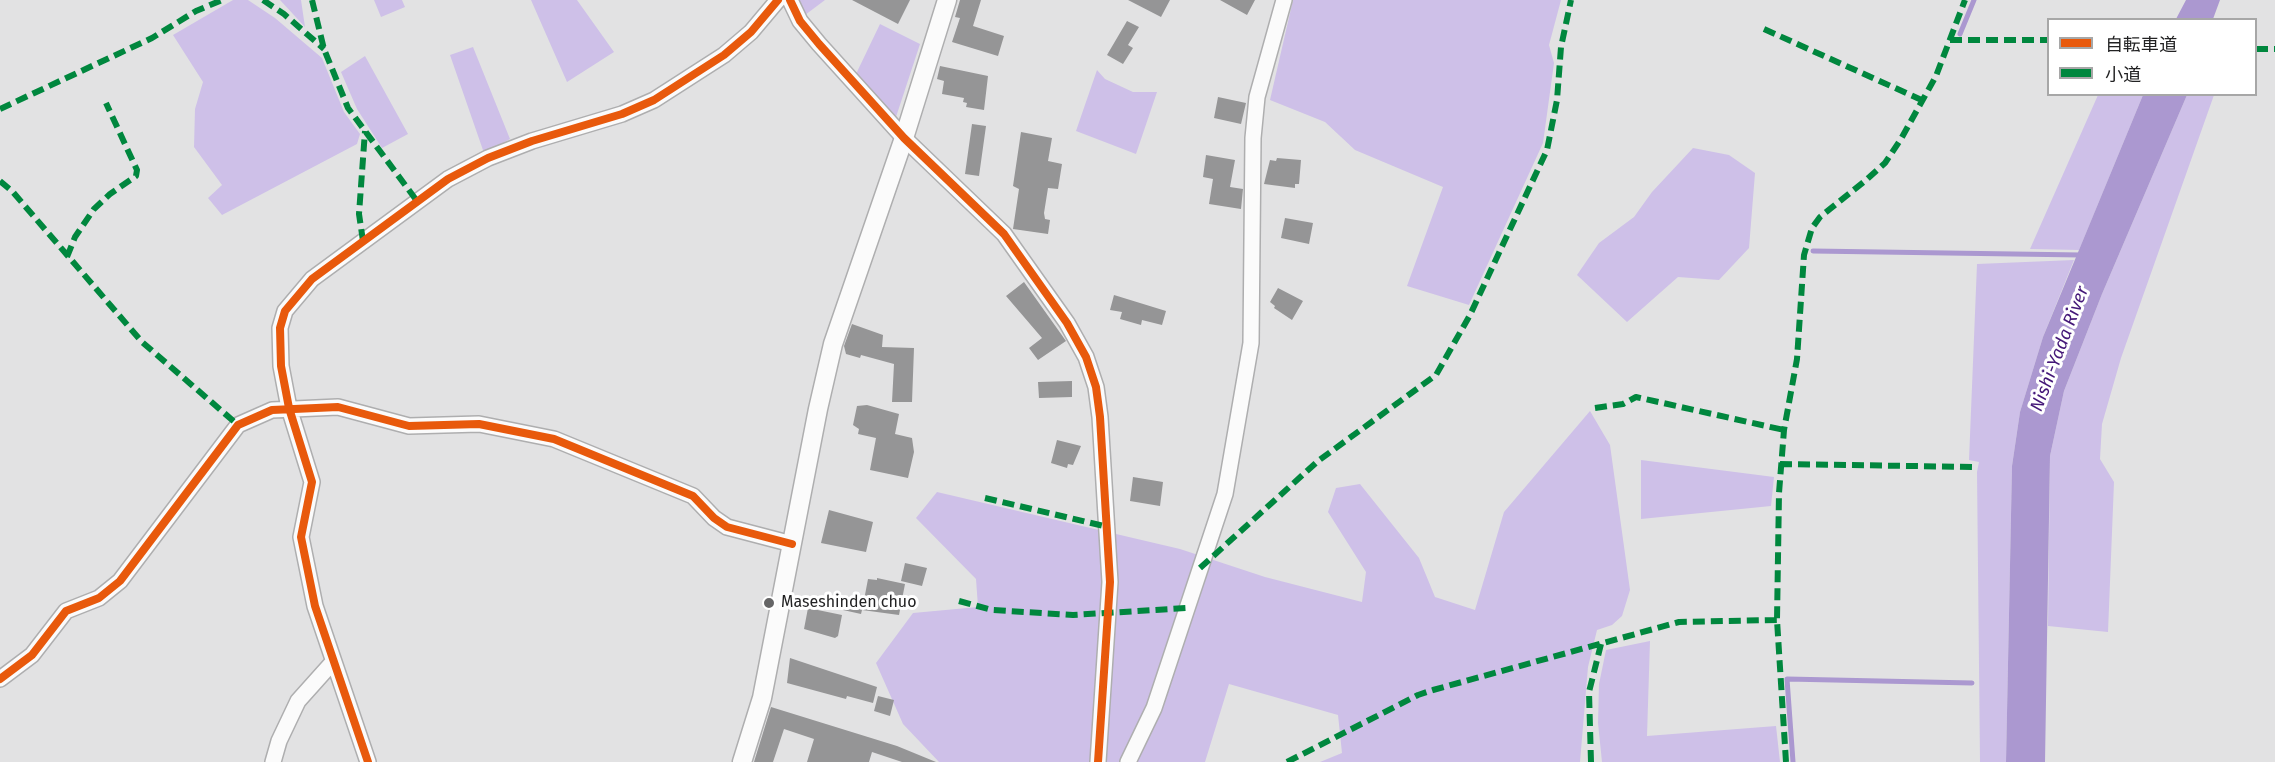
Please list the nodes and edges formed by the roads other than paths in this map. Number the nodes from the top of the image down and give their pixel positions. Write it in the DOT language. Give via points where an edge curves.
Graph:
graph roads {
  1 [pos="778,0"];
  2 [pos="790,0"];
  3 [pos="947,0"];
  4 [pos="1284,0"];
  5 [pos="904,138"];
  6 [pos="289,408"];
  7 [pos="792,544"];
  8 [pos="332,663"];
  9 [pos="0,679"];
  10 [pos="273,762"];
  11 [pos="368,762"];
  12 [pos="742,762"];
  13 [pos="1098,762"];
  14 [pos="1128,762"];
  1 -- 6 [label="street" via="751,32 676,88 622,114 488,158 448,179 312,279 285,311 280,328 281,366"];
  2 -- 5 [label="street" via="819,45"];
  3 -- 5 [label="street"];
  4 -- 14 [label="street" via="1257,97 1251,343 1225,494 1154,708"];
  5 -- 7 [label="street" via="833,344"];
  5 -- 13 [label="street" via="1004,234 1078,342 1096,387 1110,582"];
  6 -- 7 [label="street" via="338,407 409,426 479,424 554,440 693,496 727,527"];
  6 -- 8 [label="street" via="312,482 301,537"];
  6 -- 9 [label="street" via="254,416 238,425 120,581 99,598 66,611 32,655"];
  7 -- 12 [label="street" via="762,698"];
  8 -- 10 [label="street" via="298,701"];
  8 -- 11 [label="street"];
}
